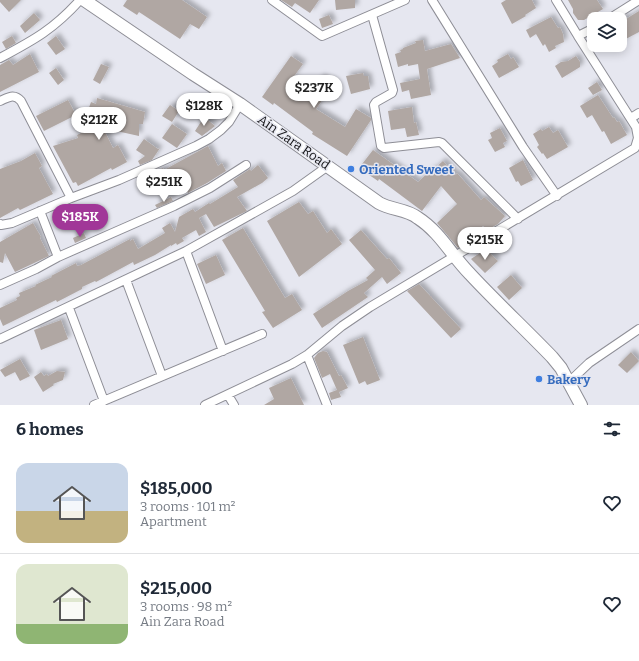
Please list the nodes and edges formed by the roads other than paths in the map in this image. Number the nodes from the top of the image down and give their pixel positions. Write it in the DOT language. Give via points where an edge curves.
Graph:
graph roads {
  1 [pos="80,0"];
  2 [pos="84,0"];
  3 [pos="272,0"];
  4 [pos="405,0"];
  5 [pos="432,0"];
  6 [pos="556,0"];
  7 [pos="639,0"];
  8 [pos="620,12"];
  9 [pos="372,15"];
  10 [pos="587,32"];
  11 [pos="578,36"];
  12 [pos="0,58"];
  13 [pos="0,101"];
  14 [pos="240,104"];
  15 [pos="639,113"];
  16 [pos="630,118"];
  17 [pos="246,165"];
  18 [pos="328,166"];
  19 [pos="557,196"];
  20 [pos="71,198"];
  21 [pos="40,211"];
  22 [pos="518,219"];
  23 [pos="0,224"];
  24 [pos="186,251"];
  25 [pos="455,256"];
  26 [pos="58,257"];
  27 [pos="126,280"];
  28 [pos="0,285"];
  29 [pos="69,308"];
  30 [pos="639,329"];
  31 [pos="262,334"];
  32 [pos="0,339"];
  33 [pos="223,351"];
  34 [pos="307,355"];
  35 [pos="162,376"];
  36 [pos="569,382"];
  37 [pos="228,395"];
  38 [pos="104,401"];
  39 [pos="94,405"];
  40 [pos="205,405"];
  41 [pos="234,405"];
  42 [pos="327,405"];
  43 [pos="581,405"];
  1 -- 12 [label="street" via="50,30"];
  2 -- 14 [label="main road, Ain Zara Road"];
  3 -- 9 [label="street" via="322,36"];
  4 -- 9 [label="street"];
  5 -- 19 [label="street" via="523,147"];
  6 -- 11 [label="street"];
  7 -- 8 [label="street"];
  9 -- 22 [label="street" via="393,90 374,104 381,146 384,148 442,143"];
  10 -- 11 [label="street"];
  11 -- 16 [label="street"];
  13 -- 20 [label="street" via="12,95 21,101"];
  14 -- 18 [label="main road, Ain Zara Road"];
  14 -- 20 [label="street" via="229,122 209,139 119,180"];
  15 -- 16 [label="street"];
  16 -- 19 [label="street" via="636,127 638,138 635,148"];
  17 -- 26 [label="street" via="210,188 174,206"];
  18 -- 24 [label="street" via="293,191"];
  18 -- 25 [label="main road, Ain Zara Road" via="379,203 417,216 439,236"];
  19 -- 22 [label="street"];
  20 -- 21 [label="street"];
  21 -- 23 [label="street" via="12,223"];
  21 -- 26 [label="street"];
  22 -- 25 [label="street"];
  24 -- 27 [label="street"];
  24 -- 33 [label="street"];
  25 -- 34 [label="street" via="355,316"];
  25 -- 36 [label="main road, Ain Zara Road" via="469,274 552,356"];
  26 -- 28 [label="street"];
  27 -- 29 [label="street"];
  27 -- 35 [label="street"];
  29 -- 32 [label="street"];
  29 -- 38 [label="street"];
  30 -- 36 [label="street" via="589,363"];
  31 -- 33 [label="street"];
  33 -- 35 [label="street"];
  34 -- 37 [label="street"];
  34 -- 42 [label="street"];
  35 -- 38 [label="street"];
  36 -- 43 [label="main road, Ain Zara Road"];
  37 -- 40 [label="street"];
  37 -- 41 [label="street"];
  38 -- 39 [label="street"];
}
